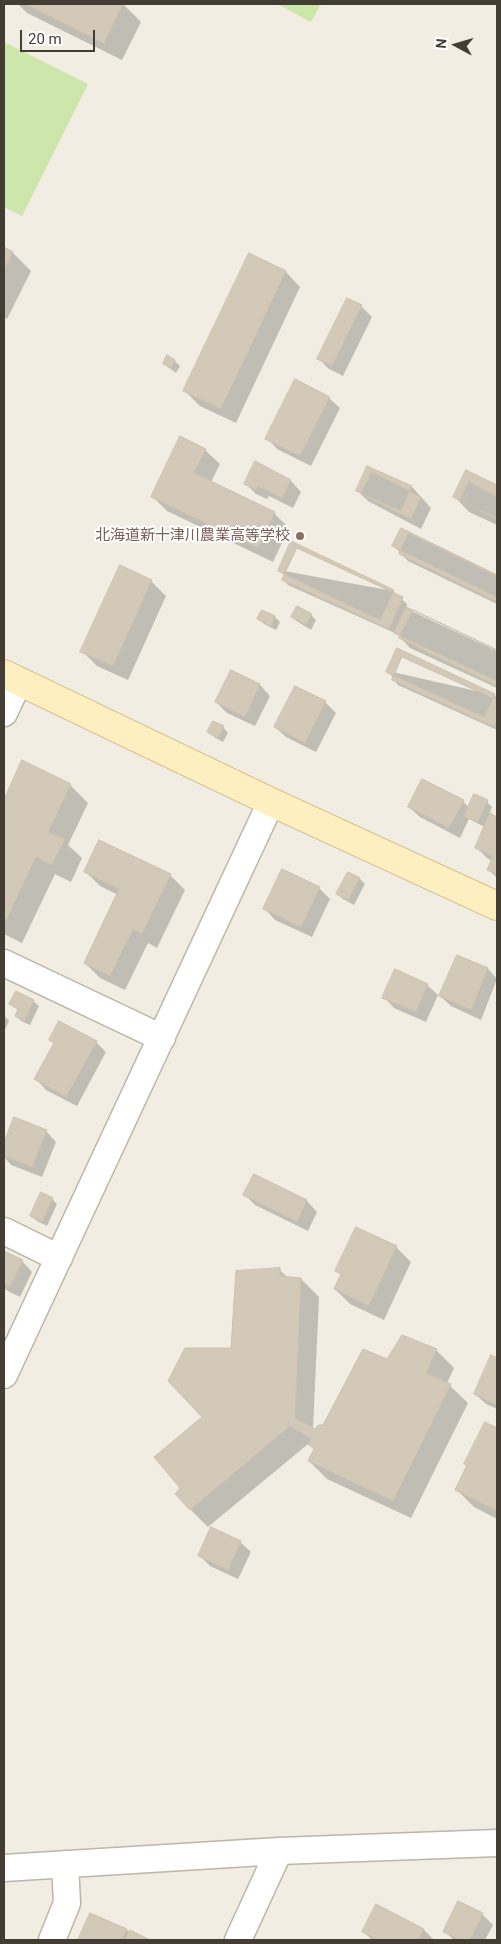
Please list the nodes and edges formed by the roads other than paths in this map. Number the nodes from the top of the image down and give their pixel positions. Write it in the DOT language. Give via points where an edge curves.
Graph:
graph roads {
  1 [pos="11,677"];
  2 [pos="4,713"];
  3 [pos="271,802"];
  4 [pos="497,906"];
  5 [pos="4,964"];
  6 [pos="162,1038"];
  7 [pos="4,1231"];
  8 [pos="59,1258"];
  9 [pos="4,1375"];
  10 [pos="497,1843"];
  11 [pos="279,1851"];
  12 [pos="65,1864"];
  13 [pos="4,1868"];
  14 [pos="52,1940"];
  15 [pos="238,1940"];
  1 -- 2 [label="street"];
  1 -- 3 [label="street"];
  3 -- 4 [label="street"];
  3 -- 6 [label="street"];
  5 -- 6 [label="street"];
  6 -- 8 [label="street"];
  7 -- 8 [label="street"];
  8 -- 9 [label="street"];
  10 -- 11 [label="street"];
  11 -- 12 [label="street"];
  11 -- 15 [label="street"];
  12 -- 13 [label="street"];
  12 -- 14 [label="street" via="67,1903"];
}
